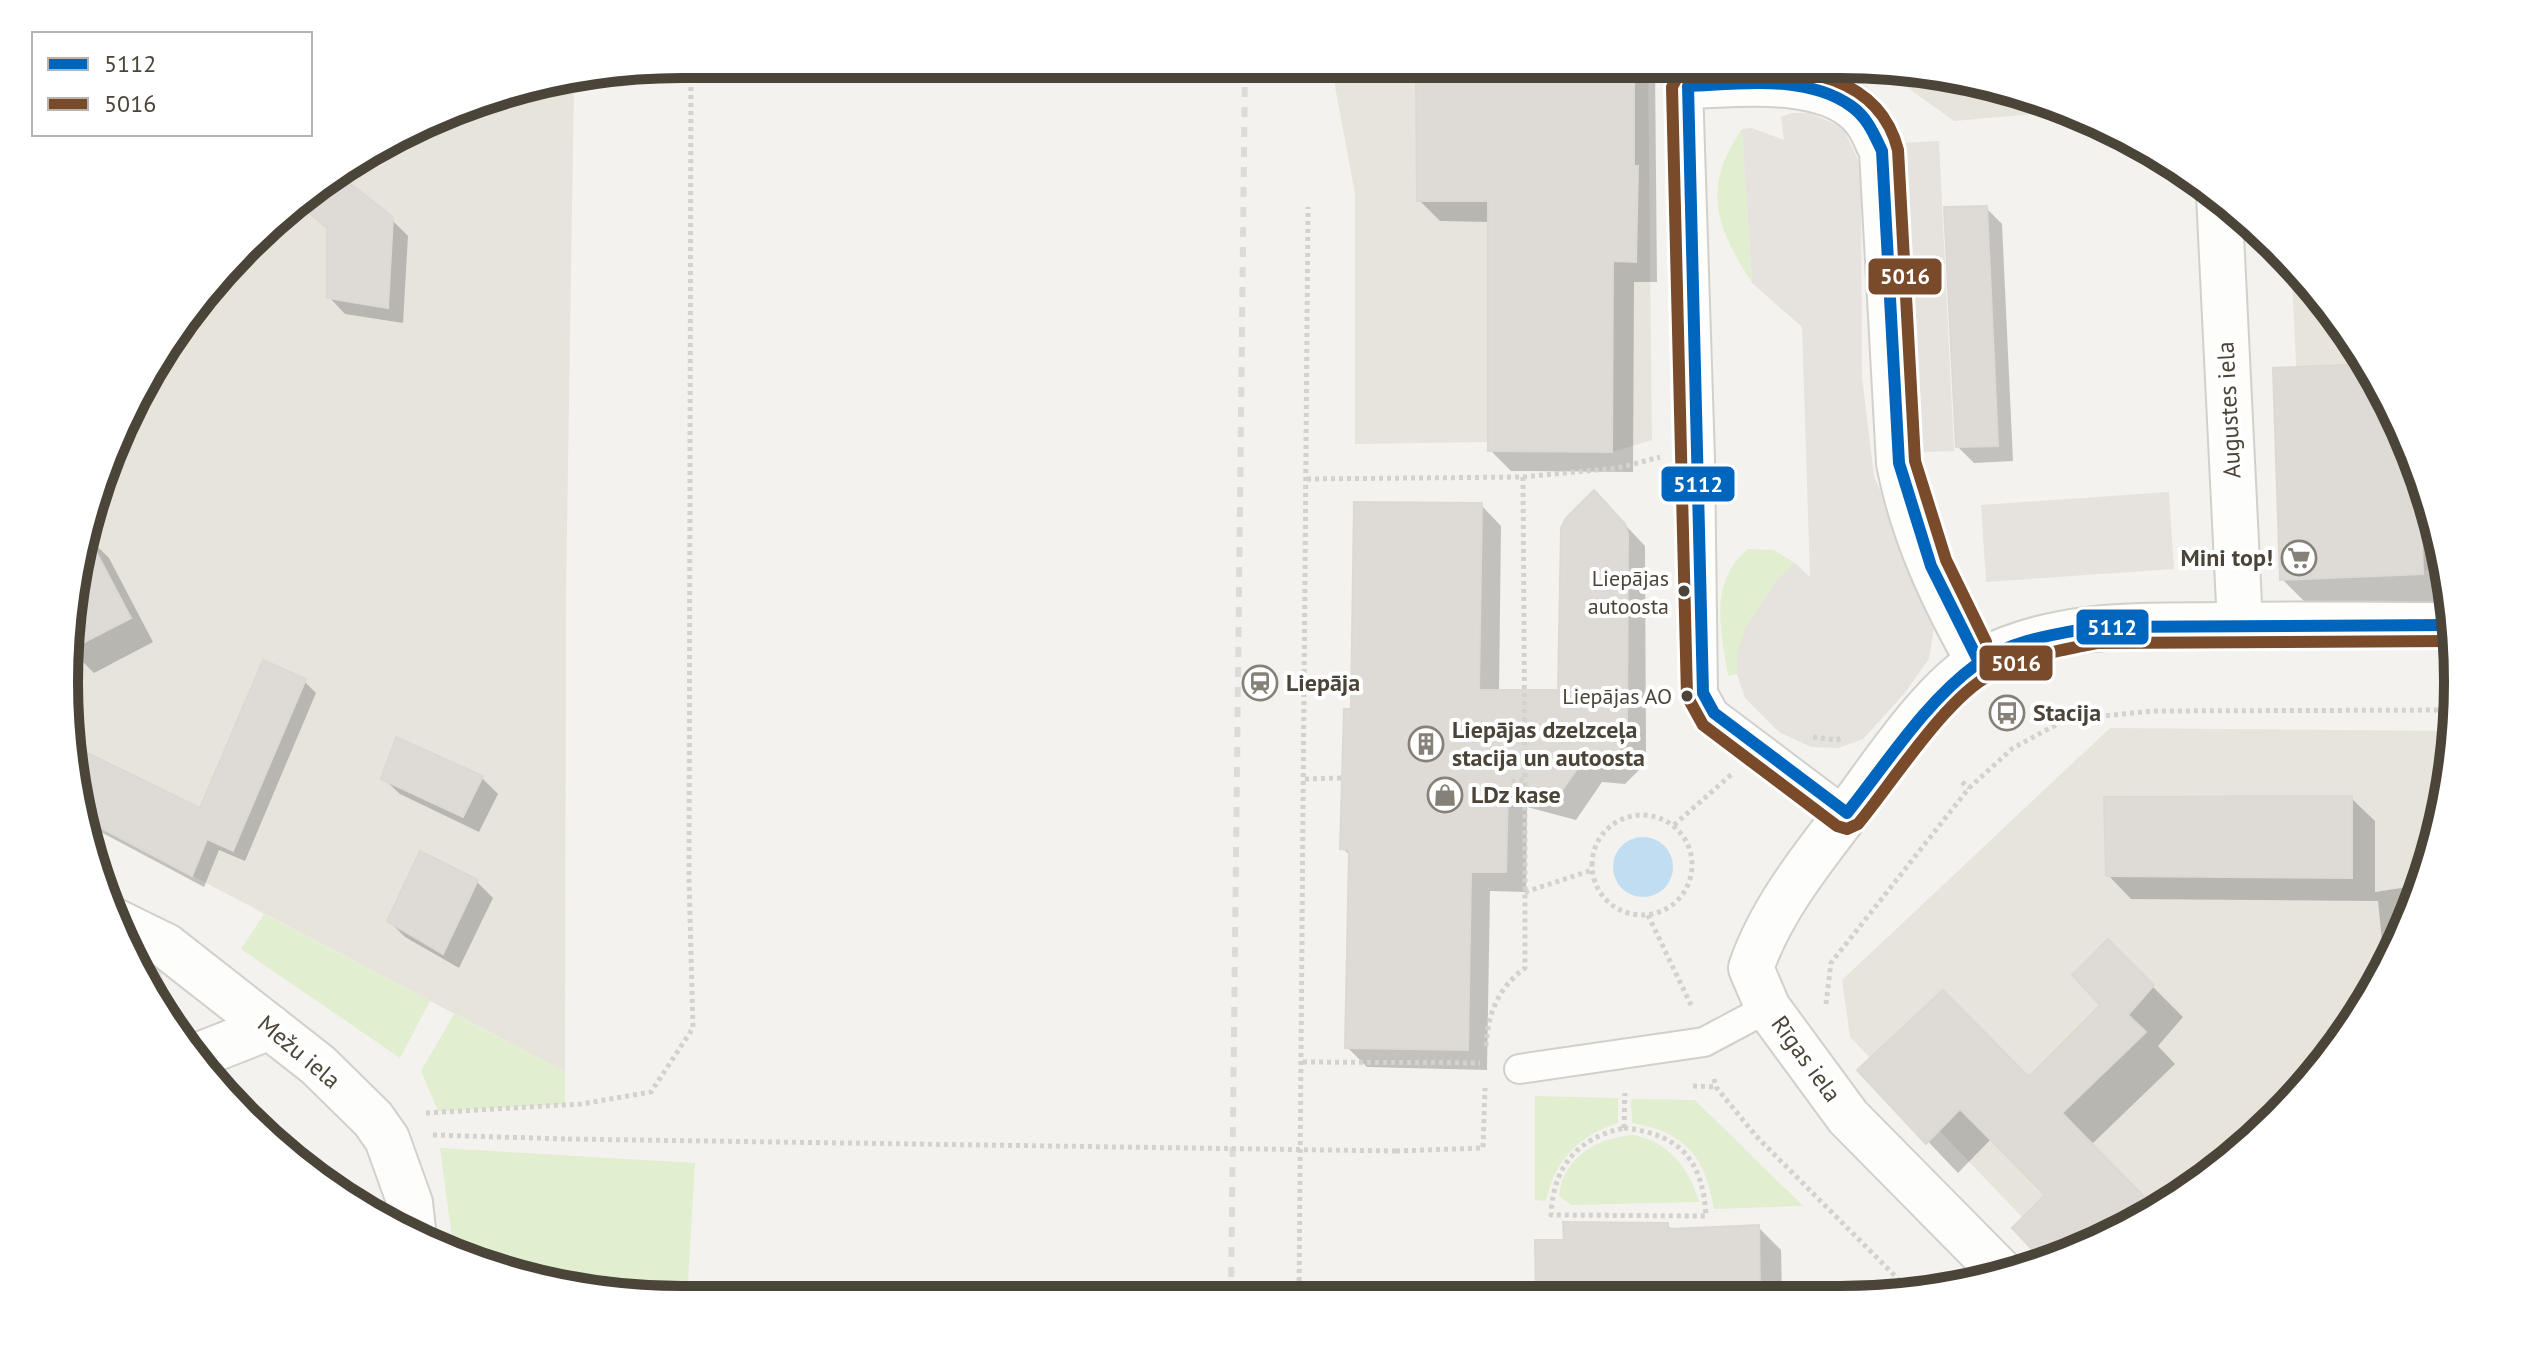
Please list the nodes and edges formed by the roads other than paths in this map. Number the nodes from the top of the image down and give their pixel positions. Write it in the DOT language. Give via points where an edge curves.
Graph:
graph roads {
  1 [pos="1688,78"];
  2 [pos="1714,78"];
  3 [pos="2220,213"];
  4 [pos="2240,625"];
  5 [pos="2441,625"];
  6 [pos="1979,662"];
  7 [pos="1847,813"];
  8 [pos="131,929"];
  9 [pos="1768,1008"];
  10 [pos="270,1027"];
  11 [pos="205,1053"];
  12 [pos="1519,1069"];
  13 [pos="412,1222"];
  14 [pos="1994,1265"];
  1 -- 7 [label="lane" via="1703,693 1714,713"];
  2 -- 6 [label="street" via="1791,84 1838,97 1867,121 1882,151 1899,463 1909,513 1951,614"];
  3 -- 4 [label="street, Augustes iela"];
  4 -- 5 [label="street, Rīgas iela"];
  4 -- 6 [label="street, Rīgas iela" via="2095,627 2037,638"];
  6 -- 7 [label="street, Rīgas iela" via="1903,738"];
  7 -- 9 [label="street, Rīgas iela" via="1763,934 1751,968"];
  8 -- 10 [label="street, Mežu iela" via="166,946"];
  9 -- 12 [label="lane" via="1704,1042"];
  9 -- 14 [label="street, Rīgas iela" via="1848,1117"];
  10 -- 11 [label="street"];
  10 -- 13 [label="street, Mežu iela" via="373,1119 387,1139"];
}
